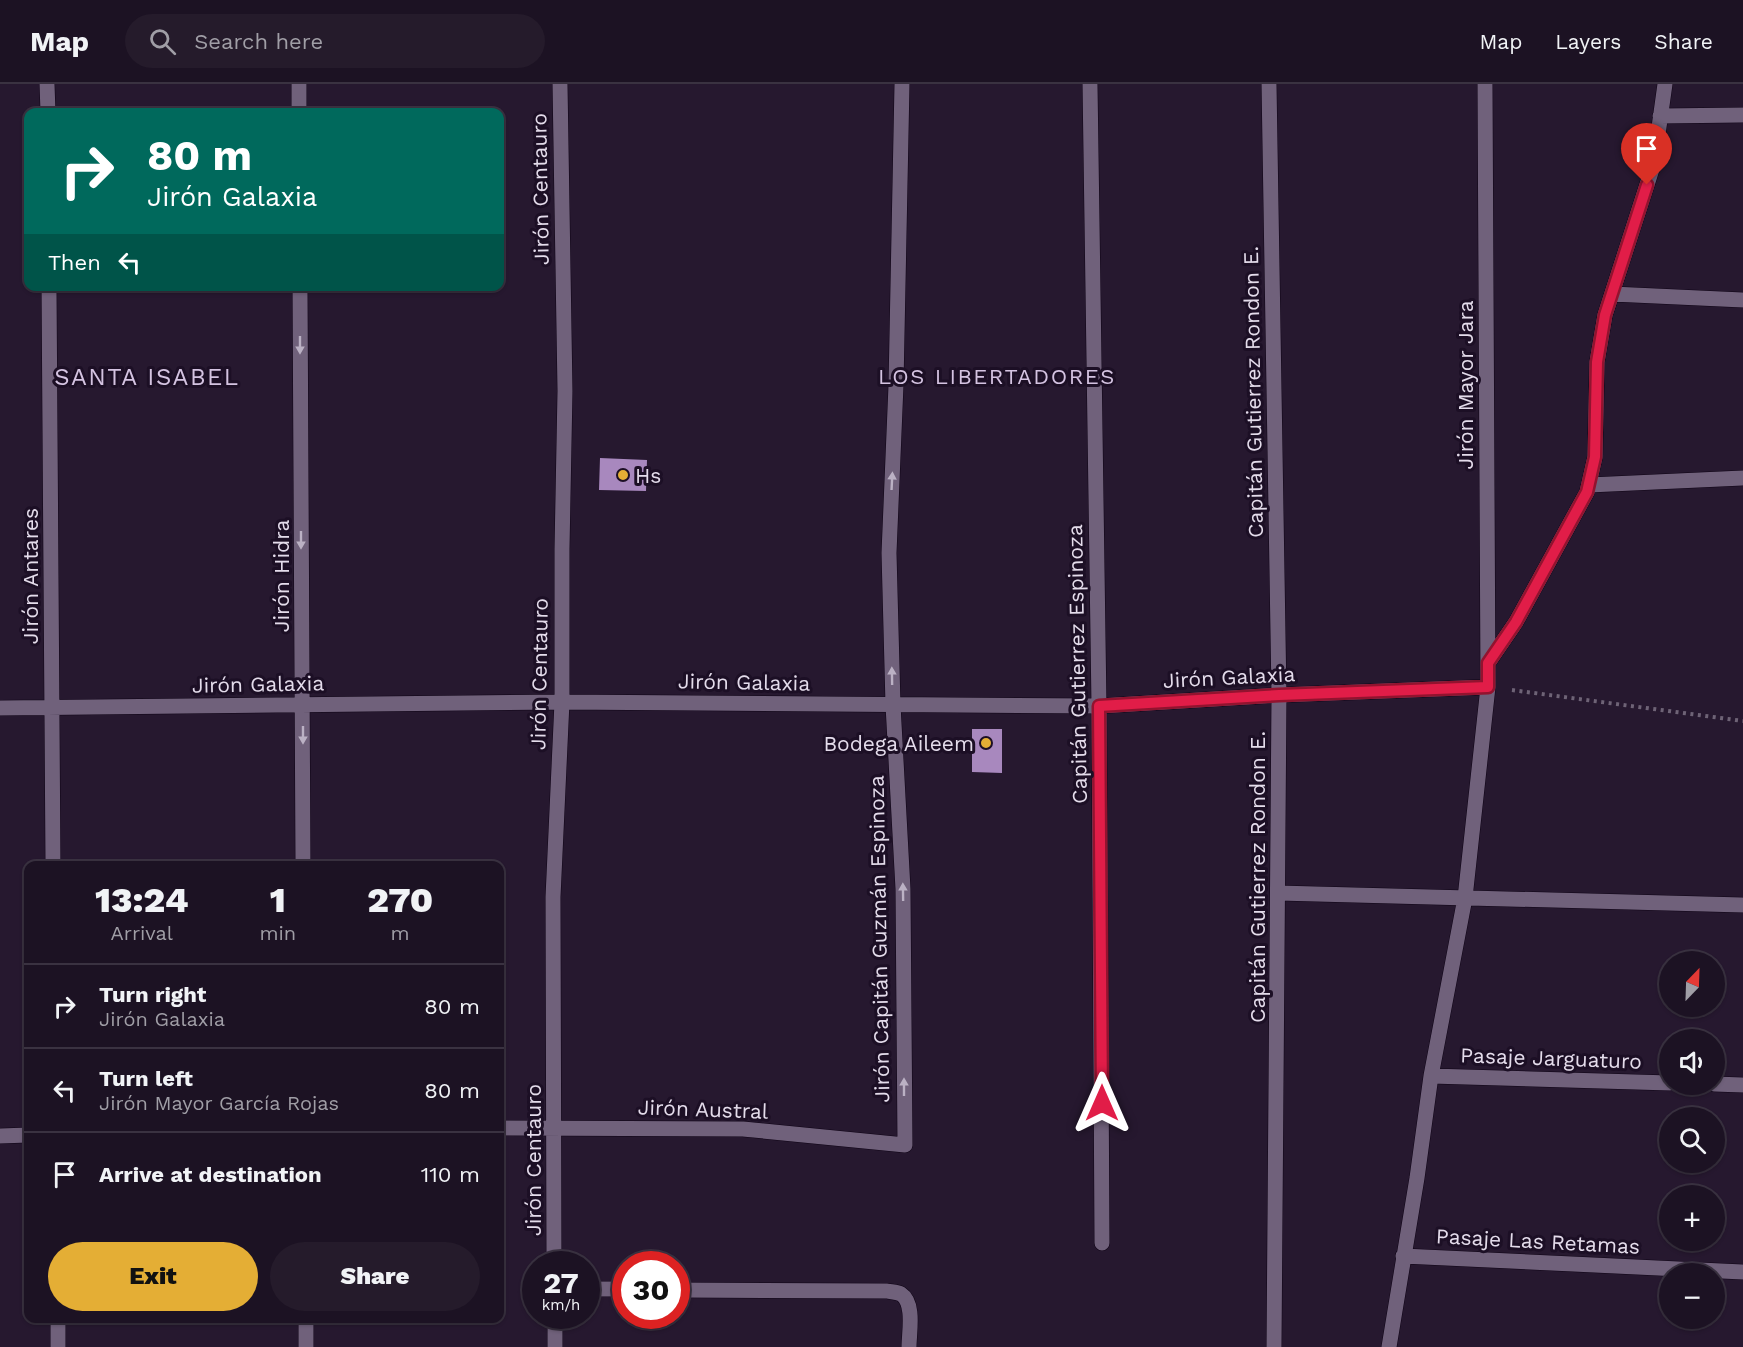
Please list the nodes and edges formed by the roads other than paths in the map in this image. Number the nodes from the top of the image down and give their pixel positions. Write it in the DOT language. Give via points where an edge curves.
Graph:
graph roads {
  1 [pos="47,84"];
  2 [pos="299,84"];
  3 [pos="560,84"];
  4 [pos="902,84"];
  5 [pos="1090,84"];
  6 [pos="1269,84"];
  7 [pos="1485,84"];
  8 [pos="1665,84"];
  9 [pos="48,108"];
  10 [pos="299,108"];
  11 [pos="1743,115"];
  12 [pos="1660,117"];
  13 [pos="49,291"];
  14 [pos="300,291"];
  15 [pos="1612,294"];
  16 [pos="1743,300"];
  17 [pos="1743,478"];
  18 [pos="1589,485"];
  19 [pos="1488,663"];
  20 [pos="1488,687"];
  21 [pos="1279,695"];
  22 [pos="562,702"];
  23 [pos="302,704"];
  24 [pos="893,705"];
  25 [pos="1099,706"];
  26 [pos="52,707"];
  27 [pos="0,708"];
  28 [pos="53,861"];
  29 [pos="303,861"];
  30 [pos="1278,893"];
  31 [pos="1466,898"];
  32 [pos="1743,905"];
  33 [pos="1431,1076"];
  34 [pos="1659,1083"];
  35 [pos="1725,1084"];
  36 [pos="1743,1085"];
  37 [pos="554,1127"];
  38 [pos="504,1128"];
  39 [pos="0,1136"];
  40 [pos="24,1136"];
  41 [pos="905,1145"];
  42 [pos="1102,1243"];
  43 [pos="554,1251"];
  44 [pos="1403,1256"];
  45 [pos="1743,1272"];
  46 [pos="690,1290"];
  47 [pos="58,1323"];
  48 [pos="306,1323"];
  49 [pos="555,1329"];
  50 [pos="58,1347"];
  51 [pos="306,1347"];
  52 [pos="555,1347"];
  53 [pos="909,1347"];
  54 [pos="1274,1347"];
  55 [pos="1389,1347"];
  1 -- 9 [label="street"];
  2 -- 10 [label="street"];
  3 -- 22 [label="street, Jirón Centauro" via="565,391"];
  24 -- 4 [label="street, Jirón Capitán Guzmán Espinoza, one-way" via="889,553 897,385"];
  5 -- 25 [label="street, Capitán Gutierrez Espinoza"];
  6 -- 21 [label="street, Capitán Gutierrez Rondon E."];
  7 -- 19 [label="street, Jirón Mayor Jara"];
  8 -- 12 [label="street"];
  11 -- 12 [label="street"];
  12 -- 15 [label="street" via="1654,163"];
  13 -- 26 [label="street, Jirón Antares"];
  14 -- 23 [label="street, Jirón Hidra, one-way"];
  15 -- 16 [label="street"];
  15 -- 18 [label="street" via="1597,362 1595,457"];
  17 -- 18 [label="street"];
  18 -- 19 [label="street" via="1516,622"];
  19 -- 20 [label="street, Jirón Mayor Jara"];
  20 -- 21 [label="street, Jirón Galaxia"];
  20 -- 31 [label="street, Jirón Mayor Jara"];
  21 -- 25 [label="street, Jirón Galaxia"];
  21 -- 30 [label="street, Capitán Gutierrez Rondon E."];
  22 -- 23 [label="street, Jirón Galaxia"];
  22 -- 24 [label="street, Jirón Galaxia"];
  22 -- 37 [label="street, Jirón Centauro" via="553,897"];
  23 -- 26 [label="street, Jirón Galaxia"];
  23 -- 29 [label="street, Jirón Hidra, one-way"];
  24 -- 25 [label="street, Jirón Galaxia"];
  41 -- 24 [label="street, Jirón Capitán Guzmán Espinoza, one-way" via="903,889"];
  25 -- 42 [label="street, Capitán Gutierrez Espinoza"];
  26 -- 27 [label="street, Jirón Galaxia"];
  26 -- 28 [label="street, Jirón Antares"];
  30 -- 31 [label="street"];
  30 -- 54 [label="street, Capitán Gutierrez Rondon E."];
  31 -- 32 [label="street"];
  31 -- 33 [label="street, Jirón Mayor Jara"];
  33 -- 34 [label="street, Pasaje Jarguaturo"];
  33 -- 44 [label="street, Jirón Mayor Jara"];
  35 -- 36 [label="street"];
  37 -- 38 [label="street, Jirón Austral"];
  37 -- 41 [label="street, Jirón Austral" via="743,1129"];
  37 -- 43 [label="street, Jirón Centauro"];
  39 -- 40 [label="street"];
  44 -- 45 [label="street, Pasaje Las Retamas"];
  44 -- 55 [label="street, Jirón Mayor Jara"];
  46 -- 53 [label="street" via="899,1293 910,1305"];
  47 -- 50 [label="street"];
  48 -- 51 [label="street"];
  49 -- 52 [label="street"];
}
